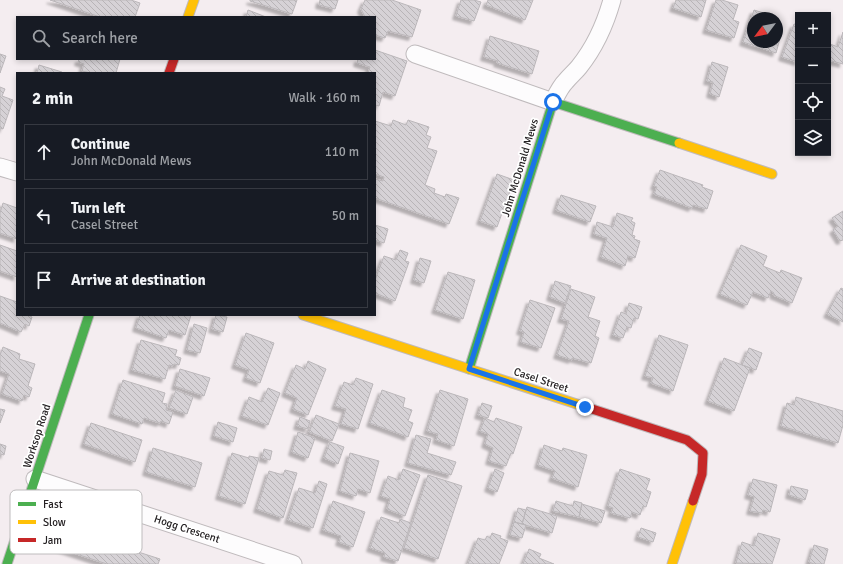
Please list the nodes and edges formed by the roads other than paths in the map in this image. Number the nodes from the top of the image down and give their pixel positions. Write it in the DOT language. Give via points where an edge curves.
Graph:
graph roads {
  1 [pos="194,0"];
  2 [pos="612,0"];
  3 [pos="188,16"];
  4 [pos="415,54"];
  5 [pos="174,60"];
  6 [pos="169,72"];
  7 [pos="553,102"];
  8 [pos="0,167"];
  9 [pos="16,172"];
  10 [pos="772,174"];
  11 [pos="90,316"];
  12 [pos="306,316"];
  13 [pos="469,369"];
  14 [pos="35,479"];
  15 [pos="31,490"];
  16 [pos="68,490"];
  17 [pos="142,514"];
  18 [pos="10,545"];
  19 [pos="6,555"];
  20 [pos="293,564"];
  21 [pos="672,564"];
  1 -- 3 [label="street"];
  2 -- 7 [label="street" via="594,46 558,90"];
  4 -- 7 [label="street"];
  5 -- 6 [label="street"];
  7 -- 10 [label="street"];
  7 -- 13 [label="street, John McDonald Mews"];
  8 -- 9 [label="street"];
  11 -- 14 [label="street, Worksop Road"];
  12 -- 13 [label="street, Casel Street"];
  13 -- 21 [label="street, Casel Street" via="687,440 703,453 702,474"];
  14 -- 15 [label="street, Worksop Road"];
  14 -- 16 [label="street, Hogg Crescent"];
  17 -- 20 [label="street, Hogg Crescent"];
  18 -- 19 [label="street, Worksop Road"];
}
